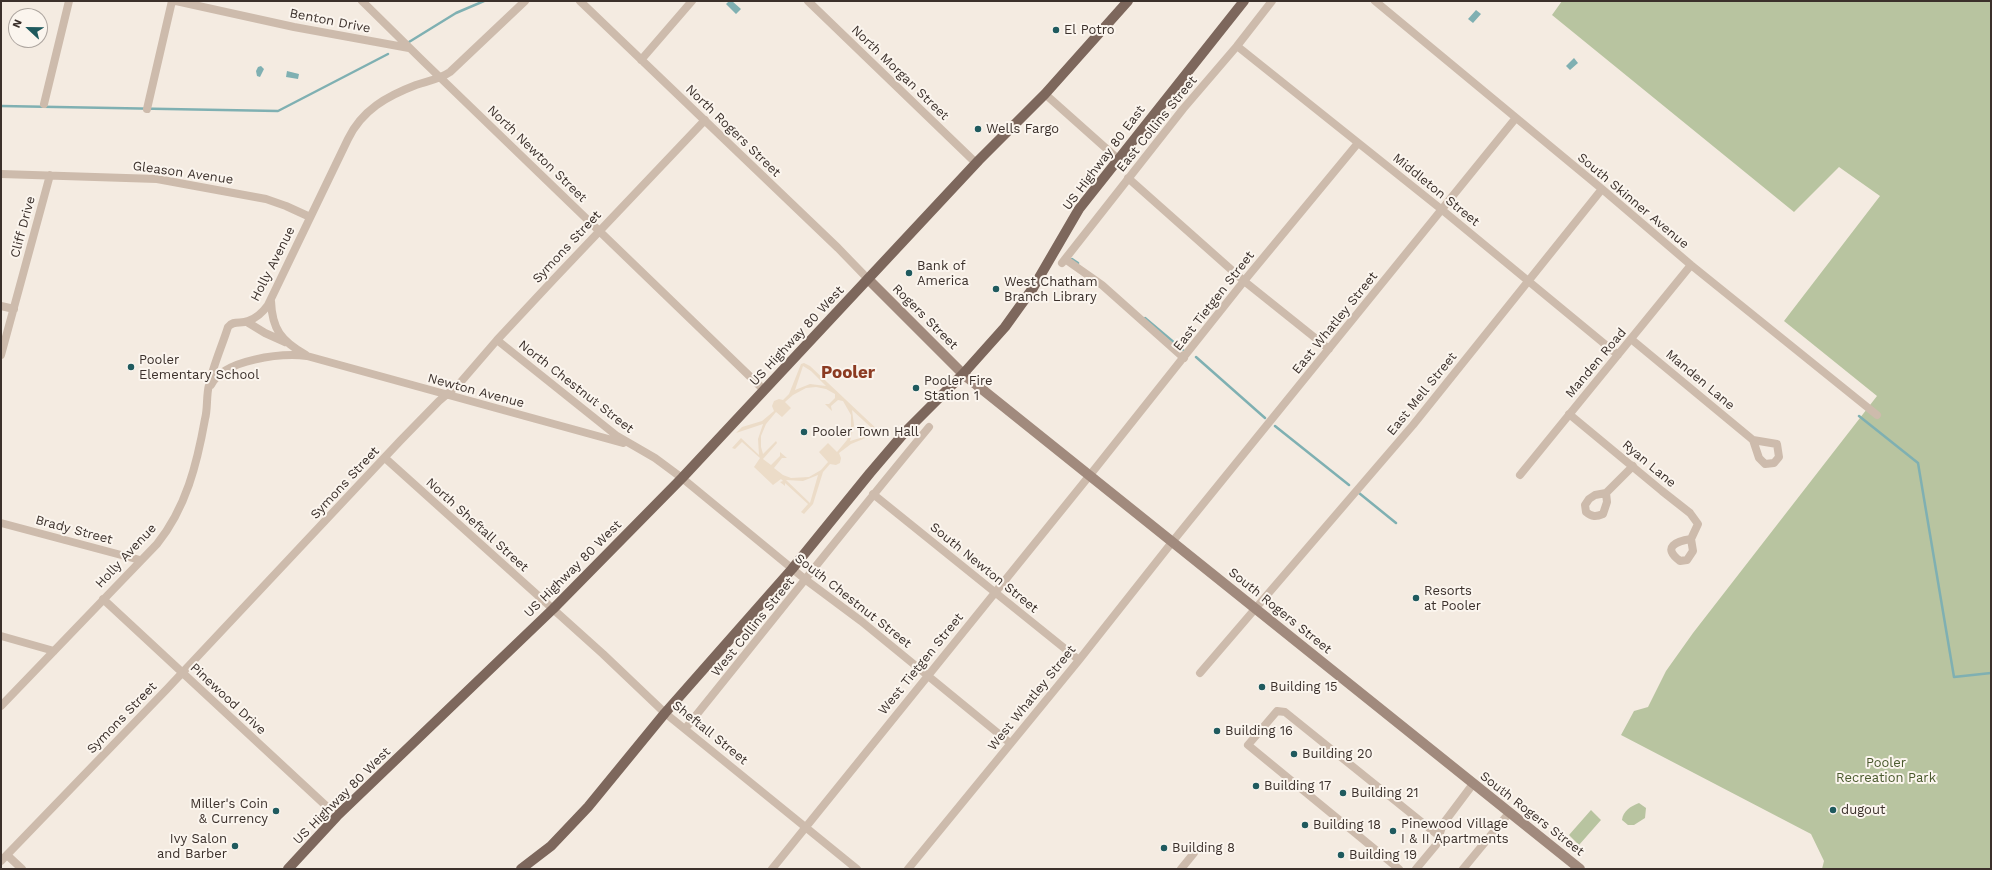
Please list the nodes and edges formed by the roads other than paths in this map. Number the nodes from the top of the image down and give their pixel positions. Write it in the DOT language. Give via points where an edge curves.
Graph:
graph roads {
  1 [pos="69,1"];
  2 [pos="172,1"];
  3 [pos="176,1"];
  4 [pos="362,1"];
  5 [pos="525,1"];
  6 [pos="580,1"];
  7 [pos="692,1"];
  8 [pos="808,1"];
  9 [pos="1128,1"];
  10 [pos="1244,1"];
  11 [pos="1272,1"];
  12 [pos="1376,1"];
  13 [pos="1237,46"];
  14 [pos="410,49"];
  15 [pos="641,60"];
  16 [pos="440,78"];
  17 [pos="1044,94"];
  18 [pos="44,104"];
  19 [pos="147,109"];
  20 [pos="1515,119"];
  21 [pos="705,120"];
  22 [pos="1358,142"];
  23 [pos="1118,159"];
  24 [pos="976,163"];
  25 [pos="1,174"];
  26 [pos="50,175"];
  27 [pos="1128,178"];
  28 [pos="1602,189"];
  29 [pos="1441,209"];
  30 [pos="310,217"];
  31 [pos="599,231"];
  32 [pos="1690,265"];
  33 [pos="868,279"];
  34 [pos="1244,281"];
  35 [pos="1530,281"];
  36 [pos="271,301"];
  37 [pos="1,306"];
  38 [pos="14,310"];
  39 [pos="247,322"];
  40 [pos="4,330"];
  41 [pos="1631,339"];
  42 [pos="497,340"];
  43 [pos="287,343"];
  44 [pos="1329,349"];
  45 [pos="1,355"];
  46 [pos="1618,355"];
  47 [pos="307,356"];
  48 [pos="1184,358"];
  49 [pos="963,374"];
  50 [pos="764,390"];
  51 [pos="446,395"];
  52 [pos="207,401"];
  53 [pos="1569,414"];
  54 [pos="1877,415"];
  55 [pos="929,428"];
  56 [pos="1753,440"];
  57 [pos="638,449"];
  58 [pos="385,458"];
  59 [pos="1633,466"];
  60 [pos="1090,475"];
  61 [pos="1520,475"];
  62 [pos="682,478"];
  63 [pos="1606,493"];
  64 [pos="873,494"];
  65 [pos="1,523"];
  66 [pos="1691,539"];
  67 [pos="1173,541"];
  68 [pos="140,560"];
  69 [pos="792,569"];
  70 [pos="806,580"];
  71 [pos="995,591"];
  72 [pos="103,600"];
  73 [pos="1254,608"];
  74 [pos="553,609"];
  75 [pos="1,636"];
  76 [pos="54,651"];
  77 [pos="1079,660"];
  78 [pos="1200,672"];
  79 [pos="182,673"];
  80 [pos="927,676"];
  81 [pos="1,706"];
  82 [pos="665,713"];
  83 [pos="685,729"];
  84 [pos="1010,743"];
  85 [pos="1473,784"];
  86 [pos="1509,813"];
  87 [pos="338,816"];
  88 [pos="806,826"];
  89 [pos="1439,836"];
  90 [pos="1194,853"];
  91 [pos="7,854"];
  92 [pos="1,861"];
  93 [pos="22,869"];
  94 [pos="288,869"];
  95 [pos="521,869"];
  96 [pos="772,869"];
  97 [pos="857,869"];
  98 [pos="908,869"];
  99 [pos="1181,869"];
  100 [pos="1399,869"];
  101 [pos="1416,869"];
  102 [pos="1463,869"];
  103 [pos="1580,869"];
  1 -- 18 [label="street"];
  2 -- 19 [label="street"];
  3 -- 14 [label="street, Benton Drive"];
  4 -- 14 [label="street, North Newton Street"];
  5 -- 16 [label="street, Holly Avenue" via="461,63"];
  6 -- 15 [label="street, North Rogers Street"];
  7 -- 15 [label="street"];
  8 -- 24 [label="street, North Morgan Street"];
  9 -- 17 [label="main road"];
  10 -- 23 [label="main road, US Highway 80 East"];
  11 -- 13 [label="street, East Collins Street"];
  12 -- 20 [label="street, South Skinner Avenue"];
  13 -- 22 [label="street, Middleton Street"];
  13 -- 27 [label="street, East Collins Street"];
  14 -- 16 [label="street, North Newton Street"];
  15 -- 21 [label="street, North Rogers Street"];
  16 -- 30 [label="street, Holly Avenue" via="394,95 378,103 364,115 350,133"];
  16 -- 31 [label="street, North Newton Street"];
  17 -- 23 [label="street"];
  17 -- 24 [label="main road"];
  20 -- 28 [label="street, South Skinner Avenue"];
  20 -- 29 [label="street, East Whatley Street"];
  21 -- 31 [label="street, Symons Street"];
  21 -- 33 [label="street, North Rogers Street"];
  22 -- 29 [label="street, Middleton Street"];
  22 -- 34 [label="street, East Tietgen Street"];
  23 -- 49 [label="main road, US Highway 80 East" via="1079,209 1033,288 1006,327"];
  24 -- 33 [label="main road"];
  25 -- 26 [label="street, Gleason Avenue"];
  26 -- 30 [label="street, Gleason Avenue" via="164,180 266,199"];
  26 -- 38 [label="street, Cliff Drive"];
  27 -- 34 [label="street"];
  27 -- 48 [label="street, East Collins Street" via="1064,261 1102,285"];
  28 -- 32 [label="street, South Skinner Avenue"];
  28 -- 35 [label="street, East Mell Street"];
  29 -- 35 [label="street, Middleton Street"];
  29 -- 44 [label="street, East Whatley Street"];
  30 -- 36 [label="street, Holly Avenue"];
  31 -- 42 [label="street, Symons Street"];
  31 -- 50 [label="street, North Newton Street"];
  32 -- 41 [label="street, Manden Road"];
  32 -- 54 [label="street, South Skinner Avenue"];
  33 -- 49 [label="street, Rogers Street"];
  33 -- 50 [label="main road, US Highway 80 West"];
  34 -- 44 [label="street"];
  34 -- 48 [label="street, East Tietgen Street"];
  35 -- 46 [label="street, Middleton Street"];
  35 -- 73 [label="street, East Mell Street" via="1409,430"];
  36 -- 39 [label="street, Holly Avenue" via="260,314"];
  36 -- 43 [label="street, Newton Avenue" via="275,327"];
  37 -- 38 [label="street"];
  38 -- 40 [label="street, Cliff Drive"];
  39 -- 43 [label="street, Newton Avenue" via="264,334"];
  39 -- 52 [label="street, Holly Avenue" via="233,323 228,327 210,379"];
  40 -- 45 [label="street, Cliff Drive"];
  41 -- 46 [label="street, Manden Road"];
  41 -- 56 [label="street, Manden Lane"];
  42 -- 51 [label="street, Symons Street" via="460,384"];
  42 -- 57 [label="street, North Chestnut Street" via="617,436"];
  43 -- 47 [label="street, Newton Avenue"];
  44 -- 67 [label="street, East Whatley Street"];
  46 -- 53 [label="street, Manden Road"];
  47 -- 51 [label="street, Newton Avenue"];
  47 -- 52 [label="street, Newton Avenue" via="274,357 229,368 212,383"];
  48 -- 60 [label="street, East Tietgen Street"];
  49 -- 60 [label="street, South Rogers Street"];
  49 -- 69 [label="main road" via="905,432"];
  50 -- 62 [label="main road, US Highway 80 West"];
  51 -- 57 [label="street, Newton Avenue" via="622,442"];
  51 -- 58 [label="street, Symons Street"];
  52 -- 68 [label="street, Holly Avenue" via="200,441 182,504 165,533"];
  53 -- 59 [label="street, Ryan Lane"];
  53 -- 61 [label="street, Manden Road"];
  55 -- 64 [label="street, West Collins Street"];
  57 -- 62 [label="street, North Chestnut Street"];
  58 -- 74 [label="street, North Sheftall Street"];
  58 -- 79 [label="street, Symons Street"];
  59 -- 63 [label="street"];
  59 -- 66 [label="street, Ryan Lane" via="1690,512 1698,524"];
  60 -- 67 [label="street, South Rogers Street"];
  60 -- 71 [label="street, West Tietgen Street"];
  62 -- 69 [label="street, South Chestnut Street"];
  62 -- 74 [label="main road, US Highway 80 West"];
  64 -- 70 [label="street, West Collins Street"];
  64 -- 71 [label="street, South Newton Street"];
  65 -- 68 [label="street, Brady Street"];
  67 -- 73 [label="street, South Rogers Street"];
  67 -- 77 [label="street, West Whatley Street"];
  68 -- 72 [label="street, Holly Avenue"];
  69 -- 70 [label="street, South Chestnut Street"];
  69 -- 82 [label="main road"];
  70 -- 80 [label="street, South Chestnut Street" via="861,621"];
  70 -- 83 [label="street, West Collins Street"];
  71 -- 77 [label="street, South Newton Street"];
  71 -- 80 [label="street, West Tietgen Street"];
  72 -- 76 [label="street, Holly Avenue"];
  72 -- 79 [label="street, Pinewood Drive"];
  73 -- 78 [label="street, East Mell Street"];
  73 -- 85 [label="street, South Rogers Street"];
  74 -- 82 [label="street, Sheftall Street"];
  74 -- 87 [label="main road, US Highway 80 West"];
  75 -- 76 [label="street"];
  76 -- 81 [label="street, Holly Avenue"];
  77 -- 84 [label="street, West Whatley Street"];
  79 -- 87 [label="street, Pinewood Drive"];
  79 -- 91 [label="street, Symons Street"];
  80 -- 84 [label="street, South Chestnut Street"];
  80 -- 88 [label="street, West Tietgen Street"];
  82 -- 83 [label="street, Sheftall Street"];
  82 -- 95 [label="main road" via="588,807 551,846"];
  83 -- 88 [label="street, Sheftall Street"];
  84 -- 98 [label="street, West Whatley Street"];
  85 -- 86 [label="street, South Rogers Street"];
  85 -- 89 [label="street" via="1443,824"];
  86 -- 102 [label="street"];
  86 -- 103 [label="street, South Rogers Street"];
  87 -- 94 [label="main road, US Highway 80 West"];
  88 -- 96 [label="street, West Tietgen Street"];
  88 -- 97 [label="street, Sheftall Street"];
  89 -- 100 [label="street" via="1285,712 1277,711 1248,745"];
  89 -- 101 [label="street" via="1436,845"];
  90 -- 99 [label="street"];
  91 -- 92 [label="street, Symons Street"];
  91 -- 93 [label="street"];
}
